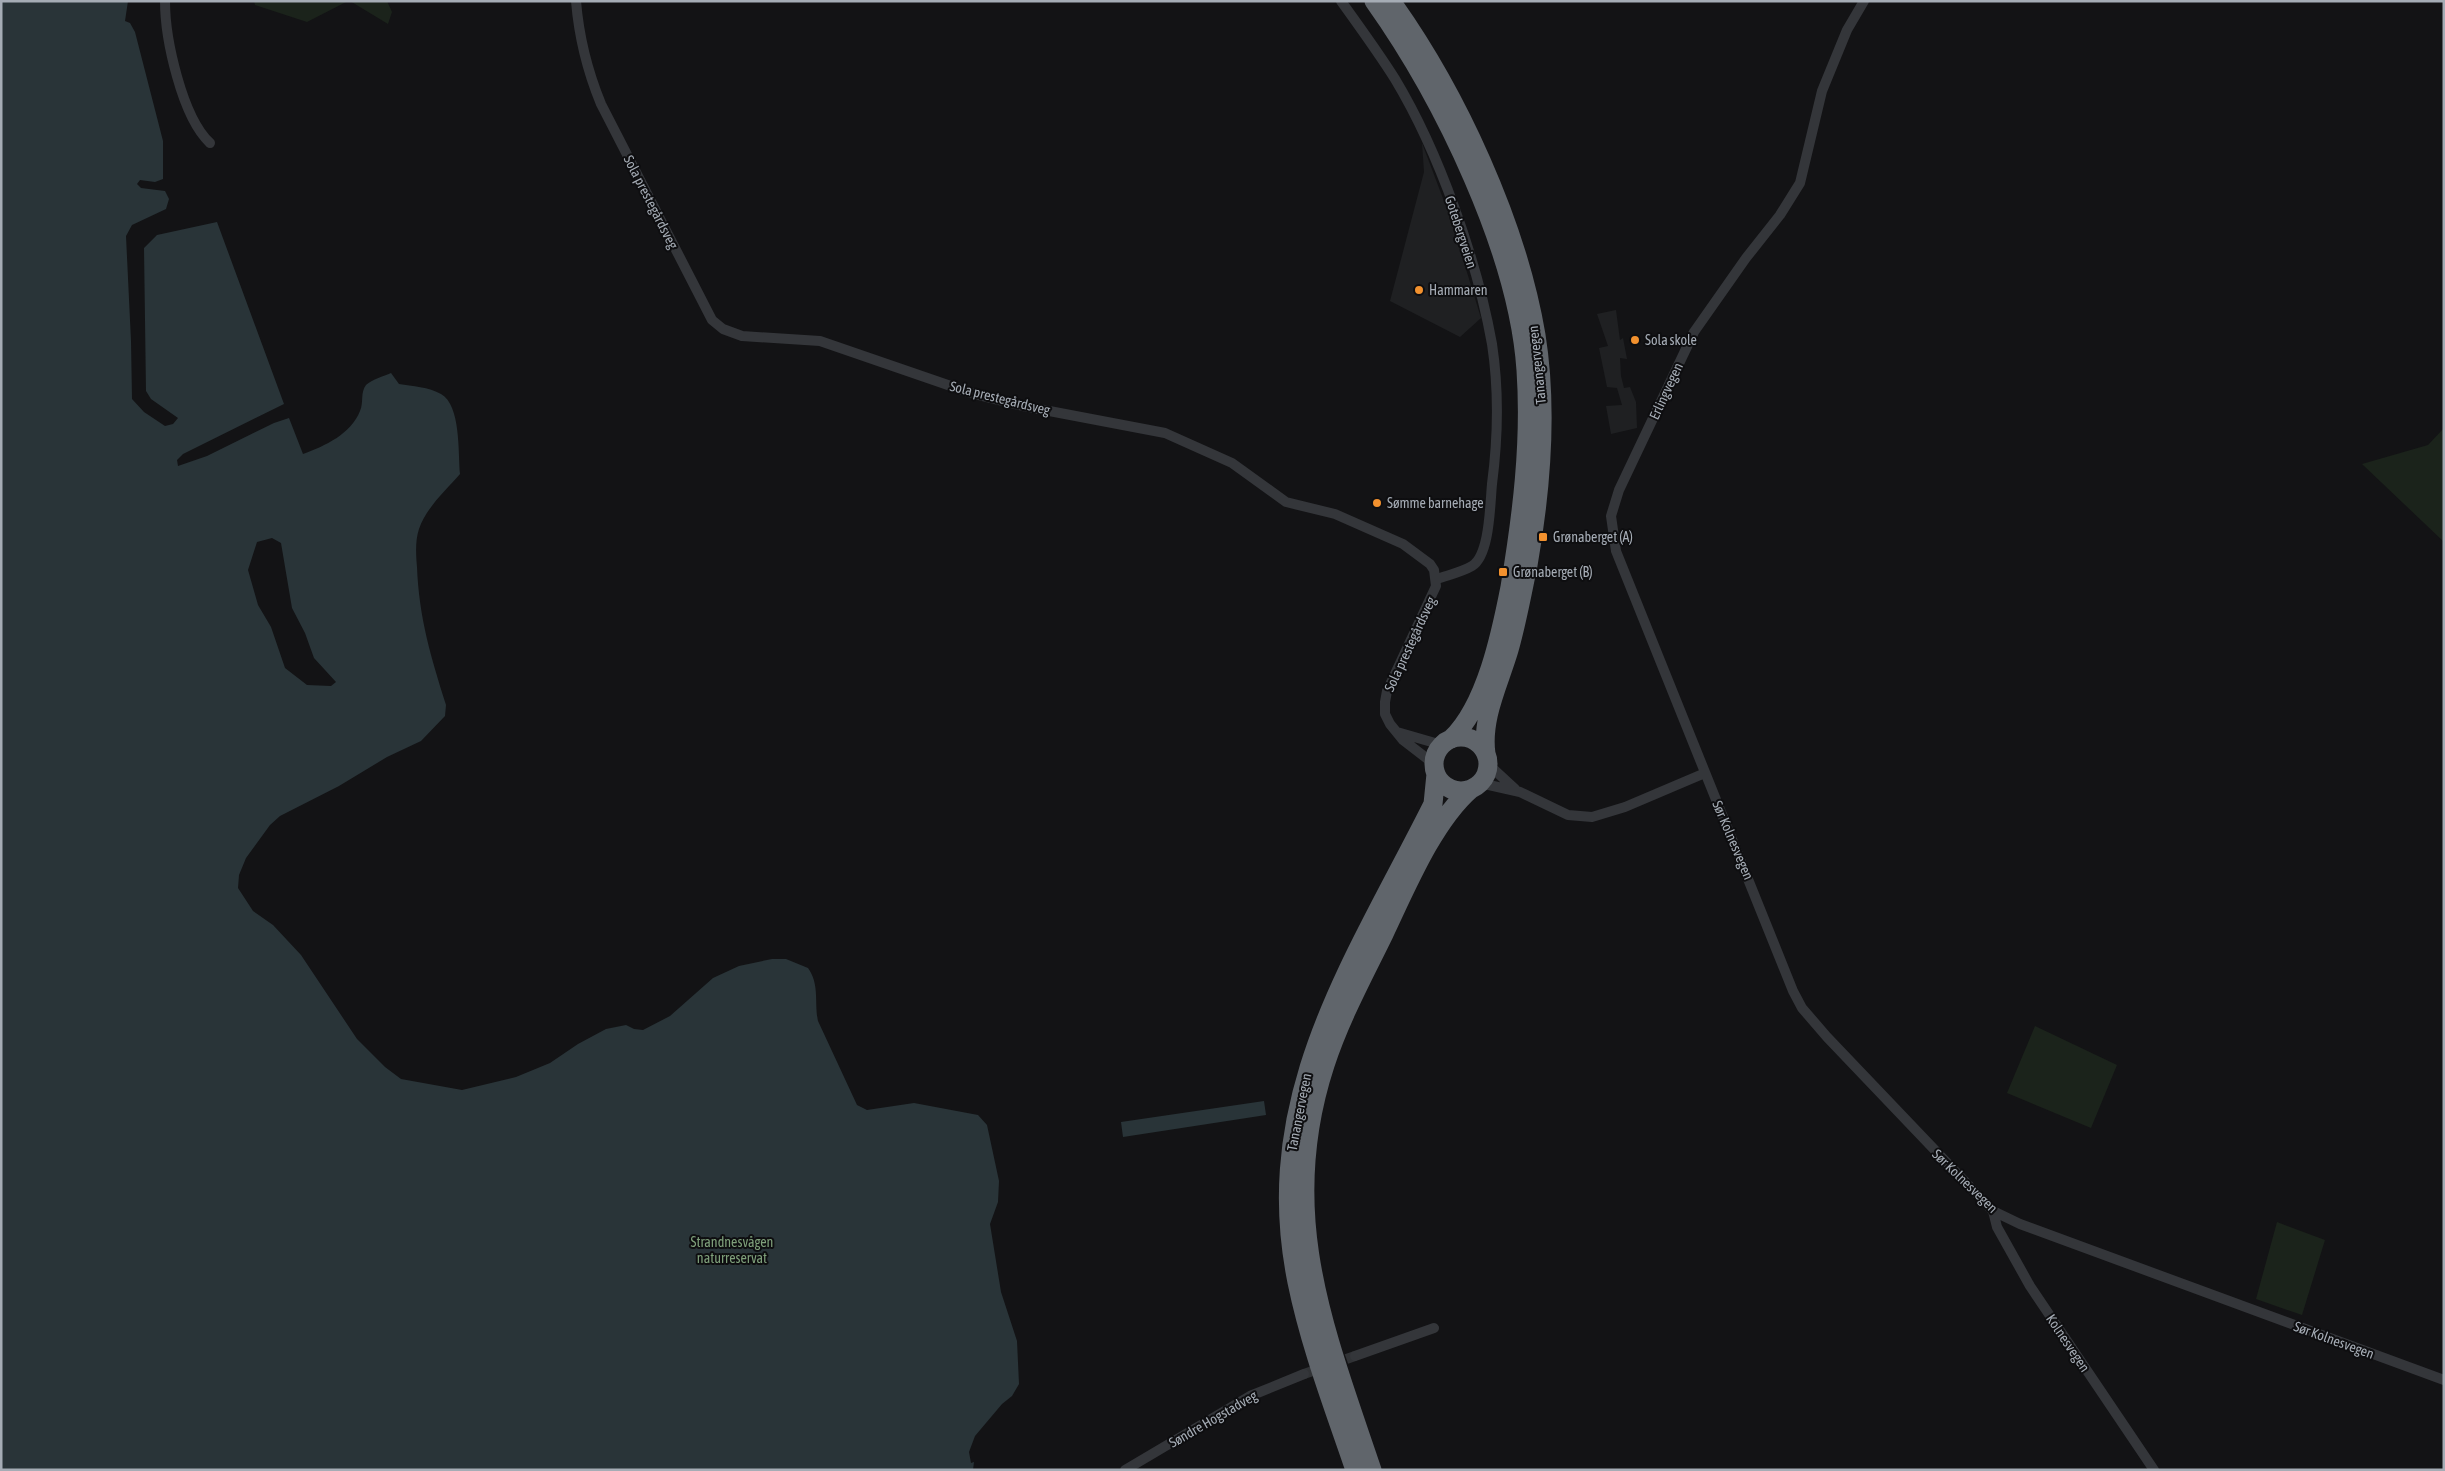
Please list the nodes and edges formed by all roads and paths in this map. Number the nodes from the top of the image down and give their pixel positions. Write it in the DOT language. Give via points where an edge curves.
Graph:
graph roads {
  1 [pos="165,1"];
  2 [pos="576,1"];
  3 [pos="1341,1"];
  4 [pos="1374,1"];
  5 [pos="1391,1"];
  6 [pos="1864,1"];
  7 [pos="210,144"];
  8 [pos="1437,579"];
  9 [pos="1396,732"];
  10 [pos="1447,742"];
  11 [pos="1487,759"];
  12 [pos="1435,769"];
  13 [pos="1704,774"];
  14 [pos="1476,786"];
  15 [pos="1520,792"];
  16 [pos="1992,1211"];
  17 [pos="1434,1328"];
  18 [pos="1355,1356"];
  19 [pos="1304,1374"];
  20 [pos="2444,1380"];
  21 [pos="1125,1470"];
  22 [pos="1355,1470"];
  23 [pos="1372,1470"];
  24 [pos="2154,1470"];
  1 -- 7 [label="street" via="171,56 196,125"];
  2 -- 8 [label="street, Sola prestegårdsveg" via="579,38 601,104 707,312 723,329 754,338 788,337 820,341 974,394 1165,433 1232,463 1286,502 1335,514 1403,544 1430,564"];
  3 -- 8 [label="street, Gotebergveien" via="1395,80 1434,158 1460,224 1492,345 1497,413 1495,464 1484,550 1474,565"];
  4 -- 10 [label="highway, Tanangervegen" via="1417,66 1485,209 1513,293 1526,369 1525,483 1507,601 1475,709"];
  5 -- 11 [label="highway, Tanangervegen" via="1429,59 1476,152 1512,244 1536,335 1541,442 1531,542 1521,604 1485,727"];
  6 -- 13 [label="street, Erlingvegen" via="1847,30 1822,91 1800,183 1694,332 1612,510 1616,551"];
  8 -- 9 [label="street, Sola prestegårdsveg" via="1434,593 1388,691 1385,714"];
  9 -- 10 [label="street"];
  9 -- 12 [label="street, Sola prestegårdsveg"];
  10 -- 11 [label="highway" via="1462,737 1472,739 1480,745"];
  10 -- 12 [label="highway" via="1436,754"];
  11 -- 14 [label="highway" via="1486,775"];
  11 -- 15 [label="street"];
  12 -- 14 [label="highway" via="1442,783 1451,789 1461,791"];
  12 -- 22 [label="highway, Tanangervegen" via="1433,804 1323,1023 1300,1092 1291,1142 1289,1219 1297,1282 1314,1348"];
  13 -- 15 [label="street" via="1592,817 1568,815"];
  13 -- 16 [label="street, Sør Kolnesvegen" via="1802,1008"];
  14 -- 15 [label="street"];
  14 -- 23 [label="highway, Tanangervegen" via="1454,806 1441,825 1407,886 1348,1007 1321,1078 1308,1142 1304,1179 1305,1225 1314,1289"];
  16 -- 20 [label="street, Sør Kolnesvegen"];
  16 -- 24 [label="street, Kolnesvegen" via="1997,1227 2030,1286"];
  17 -- 18 [label="street"];
  19 -- 21 [label="street, Søndre Hogstadveg" via="1250,1396"];
}
